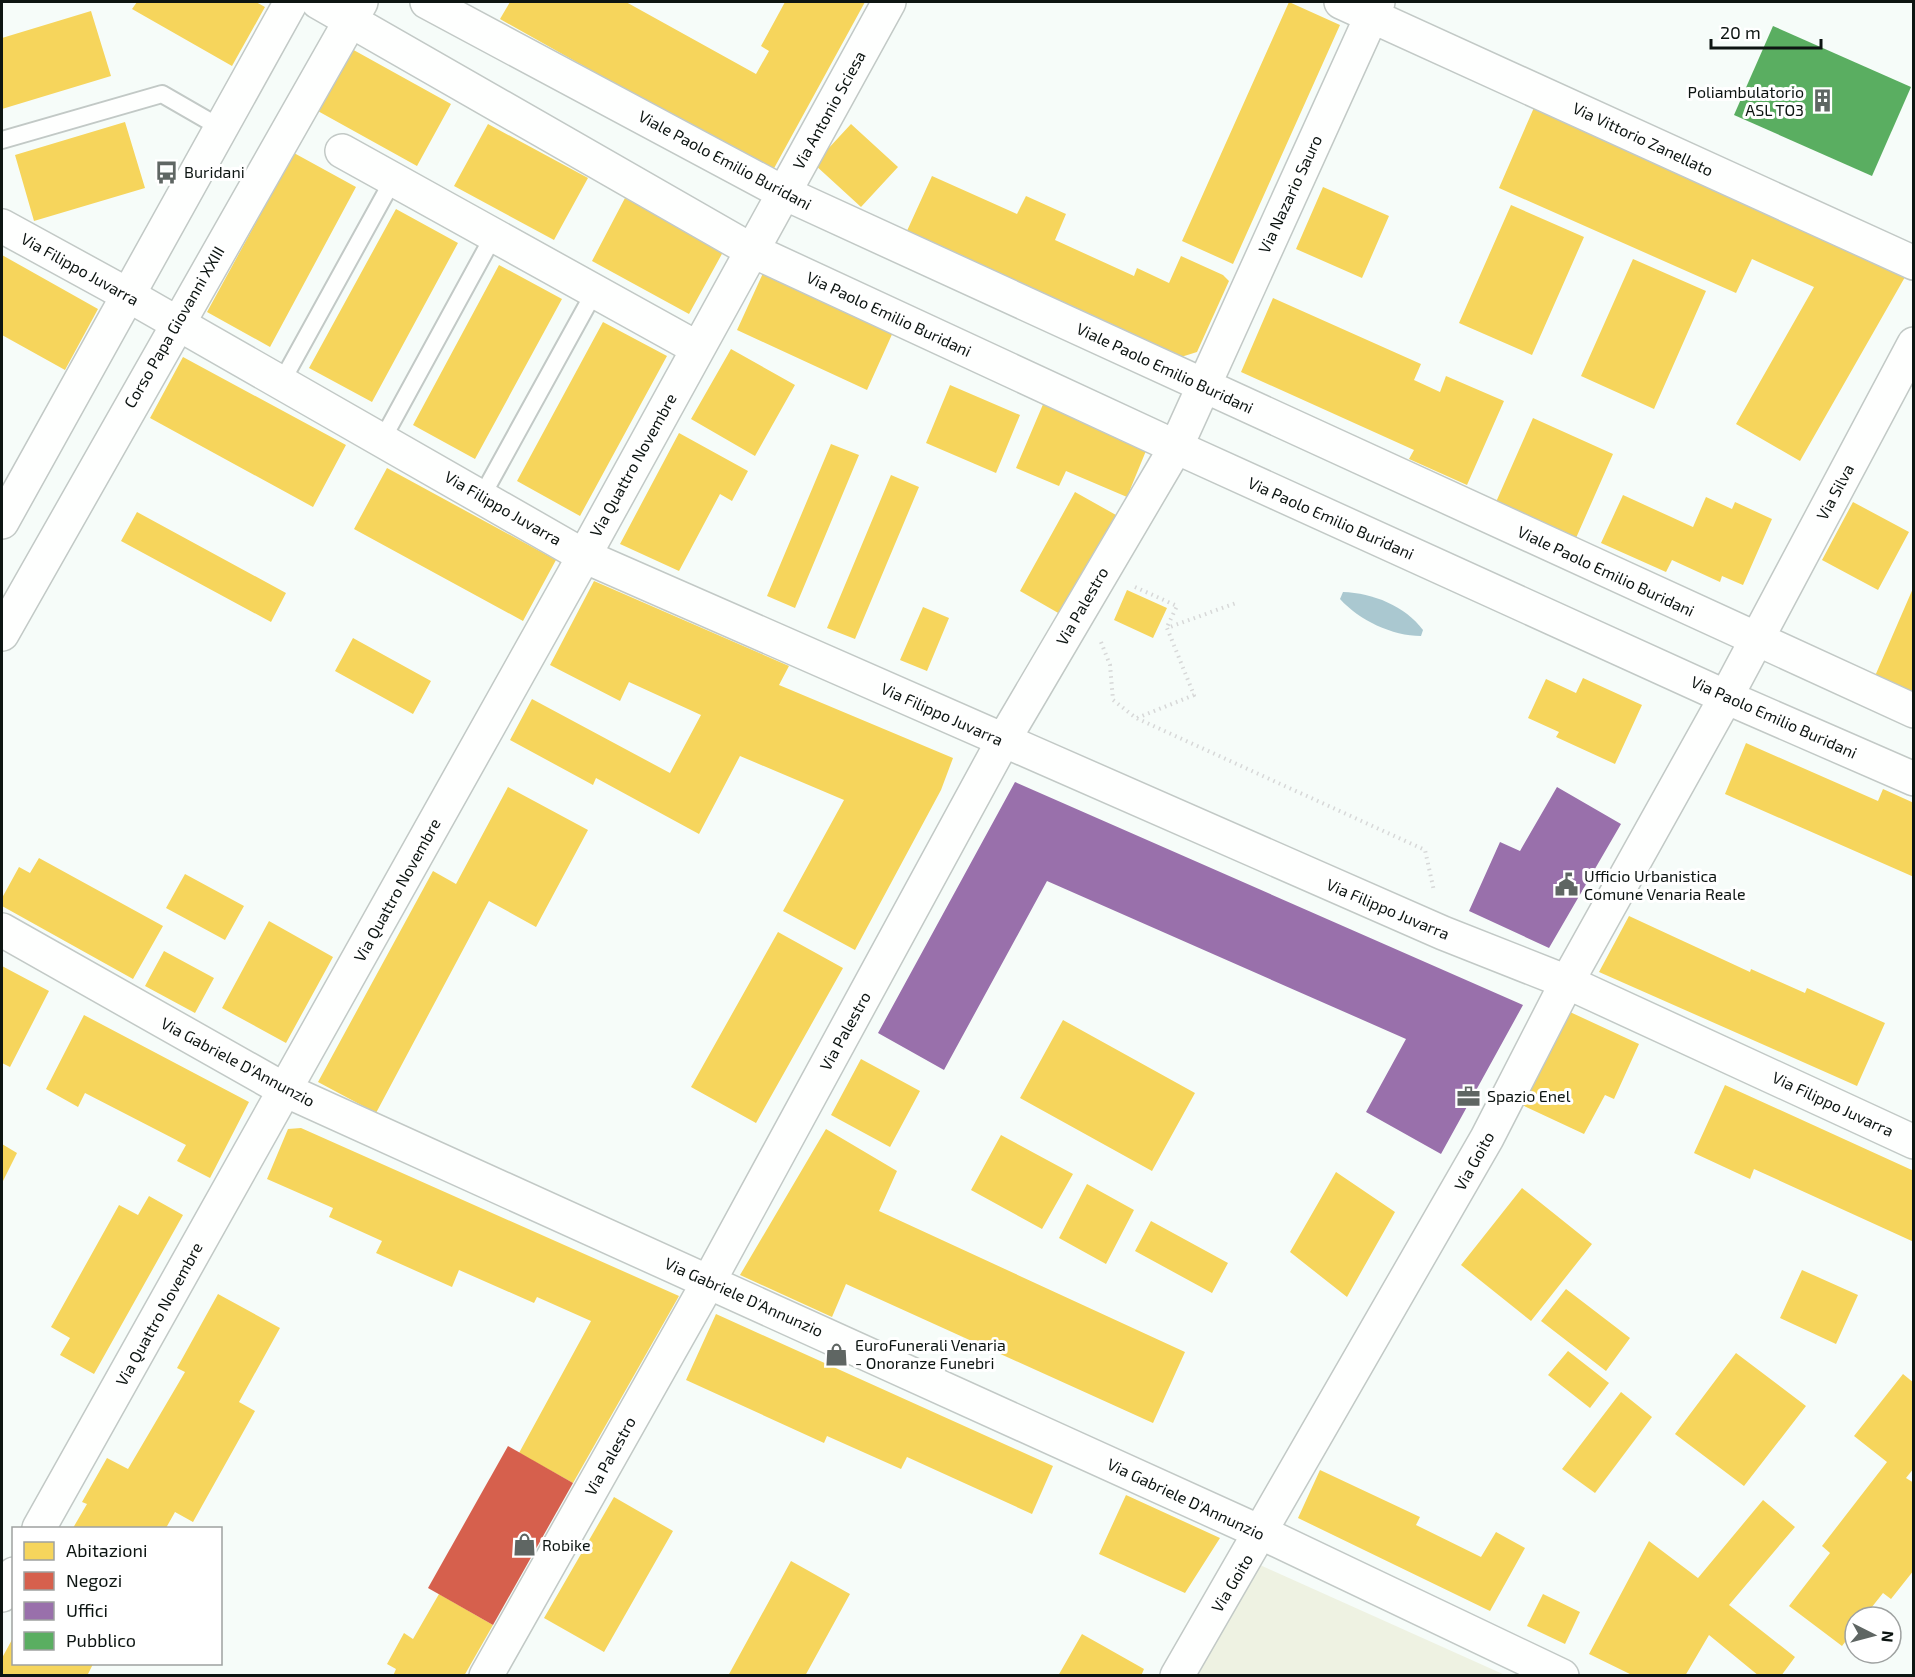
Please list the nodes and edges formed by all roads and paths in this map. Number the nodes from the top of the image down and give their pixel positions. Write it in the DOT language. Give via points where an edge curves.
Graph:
graph roads {
  1 [pos="291,2"];
  2 [pos="318,2"];
  3 [pos="427,2"];
  4 [pos="889,2"];
  5 [pos="1341,2"];
  6 [pos="1375,8"];
  7 [pos="356,12"];
  8 [pos="221,128"];
  9 [pos="2,140"];
  10 [pos="342,152"];
  11 [pos="393,180"];
  12 [pos="782,192"];
  13 [pos="2,226"];
  14 [pos="494,235"];
  15 [pos="751,249"];
  16 [pos="1914,263"];
  17 [pos="595,291"];
  18 [pos="128,295"];
  19 [pos="176,324"];
  20 [pos="1914,344"];
  21 [pos="697,348"];
  22 [pos="281,383"];
  23 [pos="1203,386"];
  24 [pos="382,440"];
  25 [pos="1176,447"];
  26 [pos="482,496"];
  27 [pos="2,522"];
  28 [pos="584,556"];
  29 [pos="1102,572"];
  30 [pos="1236,603"];
  31 [pos="1074,618"];
  32 [pos="1167,628"];
  33 [pos="2,634"];
  34 [pos="1757,640"];
  35 [pos="1726,697"];
  36 [pos="1914,711"];
  37 [pos="1136,718"];
  38 [pos="1003,741"];
  39 [pos="1914,778"];
  40 [pos="2,930"];
  41 [pos="1443,933"];
  42 [pos="1567,982"];
  43 [pos="285,1090"];
  44 [pos="1914,1142"];
  45 [pos="709,1281"];
  46 [pos="40,1527"];
  47 [pos="1262,1533"];
  48 [pos="12,1578"];
  49 [pos="2,1596"];
  50 [pos="486,1676"];
  51 [pos="1177,1676"];
  52 [pos="1562,1676"];
  1 -- 8 [label="street"];
  2 -- 7 [label="street"];
  3 -- 12 [label="street, Viale Paolo Emilio Buridani"];
  4 -- 12 [label="street, Via Antonio Sciesa"];
  5 -- 6 [label="street, Via Vittorio Zanellato"];
  6 -- 16 [label="street, Via Vittorio Zanellato"];
  6 -- 23 [label="street, Via Nazario Sauro"];
  7 -- 15 [label="street"];
  7 -- 19 [label="street, Corso Papa Giovanni XXIII"];
  8 -- 9 [label="lane" via="162,94"];
  8 -- 18 [label="street"];
  10 -- 11 [label="street"];
  11 -- 14 [label="street"];
  11 -- 22 [label="lane"];
  12 -- 15 [label="street, Via Antonio Sciesa"];
  12 -- 23 [label="street, Viale Paolo Emilio Buridani"];
  13 -- 18 [label="street, Via Filippo Juvarra"];
  14 -- 17 [label="street"];
  14 -- 24 [label="lane"];
  15 -- 21 [label="street, Via Quattro Novembre"];
  15 -- 25 [label="street, Via Paolo Emilio Buridani"];
  17 -- 21 [label="street"];
  17 -- 26 [label="lane"];
  18 -- 19 [label="street, Via Filippo Juvarra"];
  18 -- 27 [label="street"];
  19 -- 22 [label="street, Via Filippo Juvarra"];
  19 -- 33 [label="street, Corso Papa Giovanni XXIII"];
  20 -- 34 [label="street, Via Silva"];
  21 -- 28 [label="street, Via Quattro Novembre"];
  22 -- 24 [label="street, Via Filippo Juvarra"];
  23 -- 25 [label="street, Via Palestro"];
  23 -- 34 [label="street, Viale Paolo Emilio Buridani"];
  24 -- 26 [label="street, Via Filippo Juvarra"];
  25 -- 29 [label="street, Via Palestro"];
  25 -- 35 [label="street, Via Paolo Emilio Buridani"];
  26 -- 28 [label="street, Via Filippo Juvarra"];
  28 -- 38 [label="street, Via Filippo Juvarra"];
  28 -- 43 [label="street, Via Quattro Novembre"];
  29 -- 31 [label="street, Via Palestro"];
  29 -- 32 [label="path" via="1177,606"];
  30 -- 32 [label="path"];
  31 -- 37 [label="path" via="1098,634 1110,665 1113,700"];
  31 -- 38 [label="street, Via Palestro"];
  32 -- 37 [label="path" via="1194,694"];
  34 -- 35 [label="street, Via Goito"];
  34 -- 36 [label="street, Viale Paolo Emilio Buridani"];
  35 -- 39 [label="street, Via Paolo Emilio Buridani"];
  35 -- 42 [label="street, Via Goito"];
  37 -- 41 [label="path" via="1425,850"];
  38 -- 41 [label="street, Via Filippo Juvarra"];
  38 -- 45 [label="street, Via Palestro"];
  40 -- 43 [label="street, Via Gabriele D'Annunzio"];
  41 -- 42 [label="street, Via Filippo Juvarra"];
  42 -- 44 [label="street, Via Filippo Juvarra"];
  42 -- 47 [label="street, Via Goito" via="1487,1138"];
  43 -- 45 [label="street, Via Gabriele D'Annunzio"];
  43 -- 46 [label="street, Via Quattro Novembre"];
  45 -- 47 [label="street, Via Gabriele D'Annunzio"];
  45 -- 50 [label="street, Via Palestro"];
  47 -- 51 [label="street, Via Goito"];
  47 -- 52 [label="street, Via Gabriele D'Annunzio"];
  48 -- 49 [label="street"];
}
